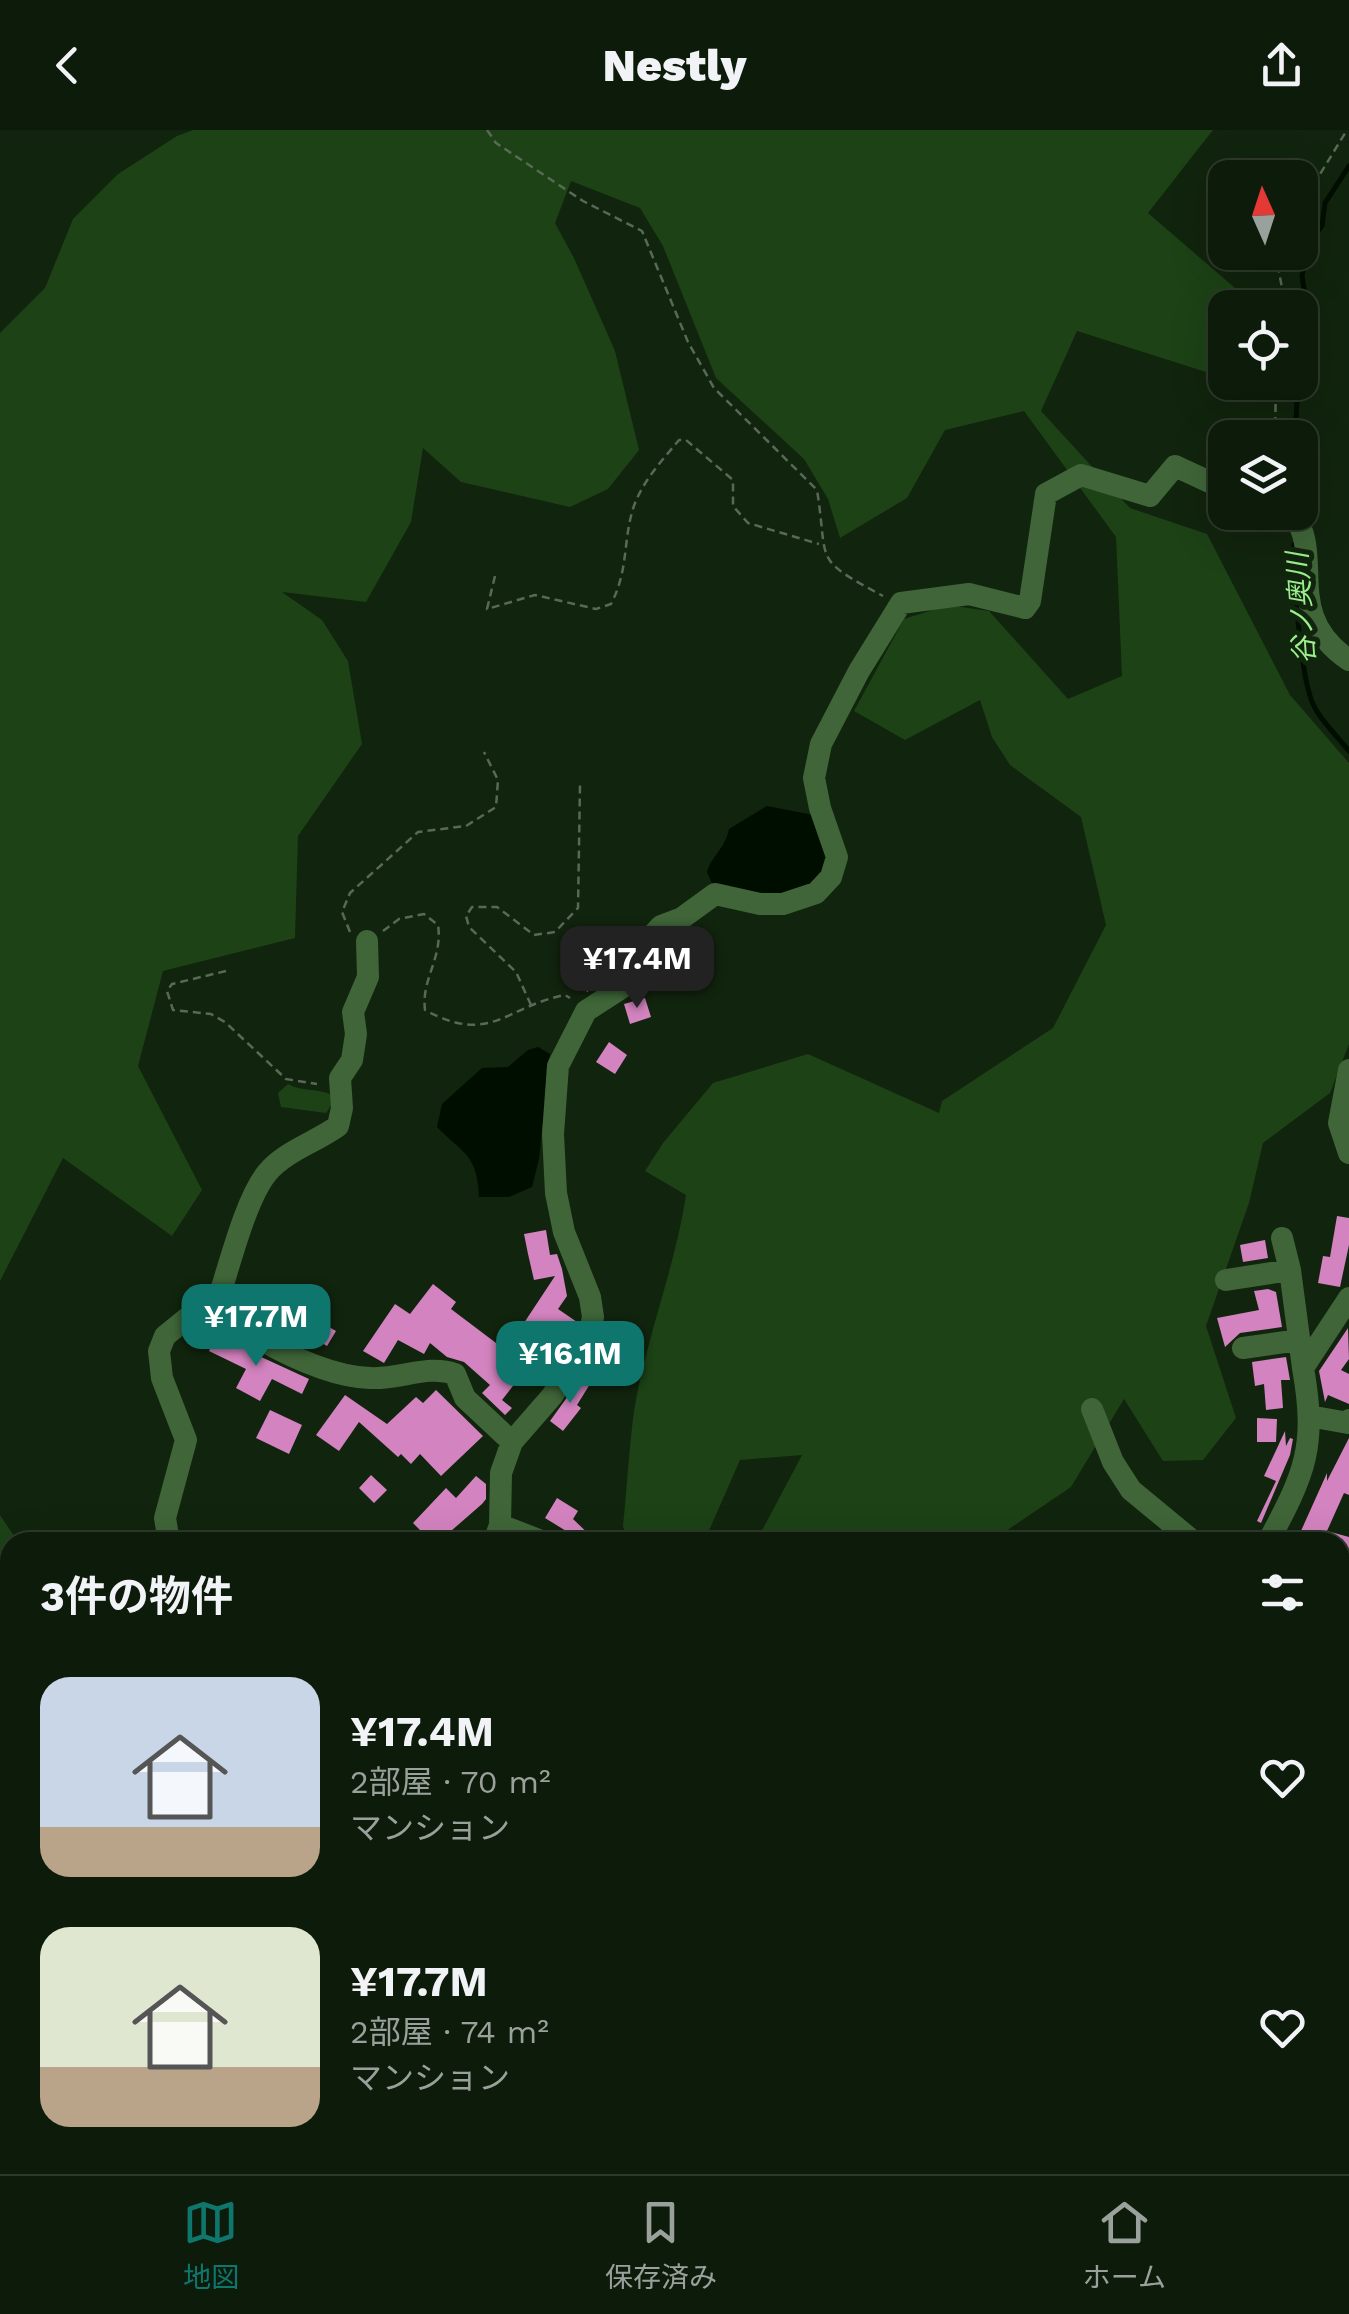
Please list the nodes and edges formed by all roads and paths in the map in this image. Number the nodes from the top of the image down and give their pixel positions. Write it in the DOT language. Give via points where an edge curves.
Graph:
graph roads {
  1 [pos="487,130"];
  2 [pos="1346,130"];
  3 [pos="1318,176"];
  4 [pos="1208,481"];
  5 [pos="1303,530"];
  6 [pos="821,544"];
  7 [pos="495,576"];
  8 [pos="901,604"];
  9 [pos="1349,660"];
  10 [pos="484,752"];
  11 [pos="580,785"];
  12 [pos="367,941"];
  13 [pos="226,970"];
  14 [pos="532,1006"];
  15 [pos="586,1012"];
  16 [pos="1349,1070"];
  17 [pos="339,1086"];
  18 [pos="1349,1153"];
  19 [pos="1282,1238"];
  20 [pos="1290,1270"];
  21 [pos="1226,1280"];
  22 [pos="1348,1303"];
  23 [pos="212,1308"];
  24 [pos="1298,1340"];
  25 [pos="1243,1348"];
  26 [pos="1302,1368"];
  27 [pos="1092,1408"];
  28 [pos="1309,1416"];
  29 [pos="1349,1420"];
  30 [pos="512,1442"];
  31 [pos="167,1532"];
  32 [pos="497,1532"];
  33 [pos="1182,1532"];
  34 [pos="1273,1532"];
  1 -- 6 [label="path" via="496,143 583,201 642,231 714,388 816,490"];
  2 -- 3 [label="path"];
  4 -- 8 [label="street" via="1175,466 1150,496 1081,475 1046,494 1025,608 968,594"];
  5 -- 9 [label="street" via="1312,612 1326,641"];
  6 -- 7 [label="path" via="748,523 734,506 733,480 679,440 644,484 632,513 622,583 611,604 596,609 535,594 486,609"];
  6 -- 8 [label="path" via="842,576"];
  8 -- 15 [label="street" via="820,744 814,778 837,858 831,877 816,893 783,904 715,894 661,926 642,947 623,987"];
  10 -- 12 [label="path" via="498,780 496,807 466,826 418,832 350,893 342,912 349,932"];
  11 -- 14 [label="path" via="578,908 555,932 534,936 497,907 472,907 466,916 469,927 516,972"];
  12 -- 14 [label="path" via="424,914 438,925 441,945 423,994 425,1010 474,1026"];
  12 -- 17 [label="street" via="368,977 353,1012 352,1060"];
  13 -- 17 [label="path" via="172,984 169,1006 226,1022 286,1079"];
  14 -- 15 [label="path" via="566,995"];
  15 -- 30 [label="street" via="558,1066 552,1134 564,1232 593,1317 588,1340 552,1396"];
  16 -- 18 [label="street" via="1338,1123"];
  17 -- 23 [label="street" via="338,1126 293,1151 256,1190"];
  19 -- 20 [label="street"];
  20 -- 21 [label="street"];
  20 -- 24 [label="street"];
  22 -- 26 [label="street"];
  23 -- 30 [label="street" via="252,1336 329,1370 365,1378 440,1368 455,1374 465,1398"];
  23 -- 31 [label="street" via="165,1336 159,1351 186,1440 165,1518"];
  24 -- 25 [label="street"];
  24 -- 26 [label="street"];
  26 -- 28 [label="street"];
  27 -- 33 [label="street" via="1131,1490"];
  28 -- 29 [label="street"];
  28 -- 34 [label="street" via="1308,1456"];
  30 -- 32 [label="street" via="501,1473"];
}
